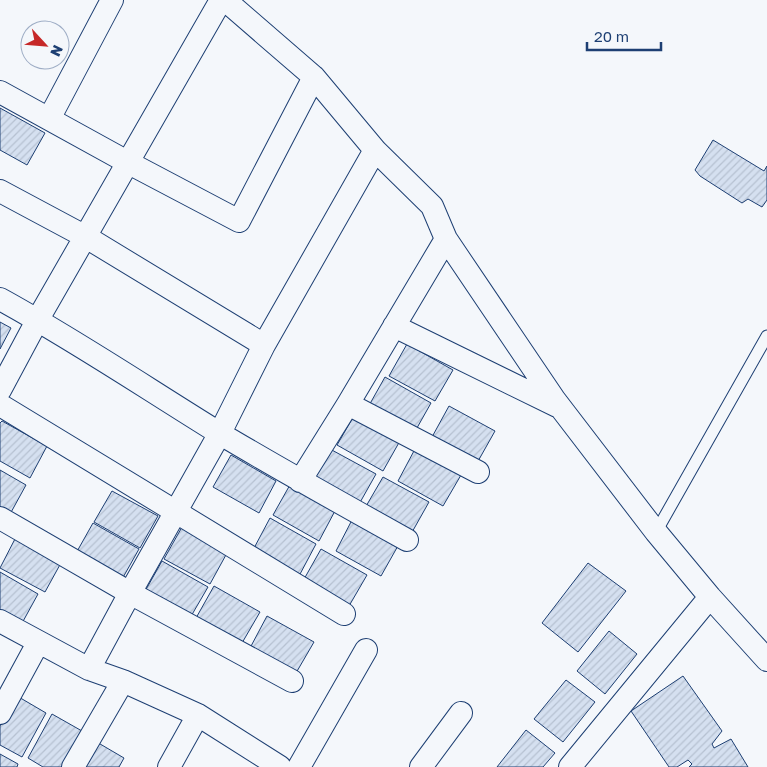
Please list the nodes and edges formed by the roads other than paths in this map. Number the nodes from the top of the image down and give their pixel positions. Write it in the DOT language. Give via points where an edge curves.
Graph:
graph roads {
  1 [pos="112,0"];
  2 [pos="221,0"];
  3 [pos="226,0"];
  4 [pos="314,76"];
  5 [pos="0,92"];
  6 [pos="49,119"];
  7 [pos="376,150"];
  8 [pos="129,163"];
  9 [pos="0,191"];
  10 [pos="86,237"];
  11 [pos="446,239"];
  12 [pos="0,299"];
  13 [pos="38,319"];
  14 [pos="394,326"];
  15 [pos="767,336"];
  16 [pos="264,345"];
  17 [pos="0,390"];
  18 [pos="348,404"];
  19 [pos="0,405"];
  20 [pos="561,408"];
  21 [pos="220,433"];
  22 [pos="478,472"];
  23 [pos="300,480"];
  24 [pos="176,511"];
  25 [pos="0,518"];
  26 [pos="656,532"];
  27 [pos="407,540"];
  28 [pos="130,593"];
  29 [pos="710,597"];
  30 [pos="344,614"];
  31 [pos="0,621"];
  32 [pos="38,643"];
  33 [pos="366,650"];
  34 [pos="767,660"];
  35 [pos="89,669"];
  36 [pos="123,681"];
  37 [pos="292,681"];
  38 [pos="0,713"];
  39 [pos="461,713"];
  40 [pos="198,715"];
  41 [pos="275,766"];
  42 [pos="73,767"];
  43 [pos="169,767"];
  44 [pos="299,767"];
  45 [pos="421,767"];
  46 [pos="570,767"];
  1 -- 6 [label="street"];
  2 -- 8 [label="street"];
  3 -- 4 [label="street"];
  4 -- 7 [label="street"];
  4 -- 8 [label="street" via="239,221"];
  5 -- 6 [label="street"];
  6 -- 8 [label="street"];
  7 -- 11 [label="street" via="432,206"];
  7 -- 16 [label="street"];
  8 -- 10 [label="street"];
  9 -- 10 [label="street"];
  10 -- 13 [label="street"];
  10 -- 16 [label="street"];
  11 -- 14 [label="street"];
  11 -- 20 [label="street"];
  12 -- 13 [label="street"];
  13 -- 17 [label="street"];
  13 -- 21 [label="street"];
  14 -- 18 [label="street"];
  14 -- 20 [label="street"];
  15 -- 26 [label="lane"];
  16 -- 21 [label="street"];
  18 -- 22 [label="street"];
  18 -- 23 [label="street"];
  19 -- 24 [label="street"];
  20 -- 26 [label="street"];
  21 -- 23 [label="street"];
  21 -- 24 [label="street"];
  23 -- 27 [label="street"];
  24 -- 28 [label="street"];
  24 -- 30 [label="street"];
  25 -- 28 [label="street"];
  26 -- 29 [label="street"];
  28 -- 35 [label="street"];
  28 -- 37 [label="street"];
  29 -- 34 [label="street"];
  29 -- 46 [label="street"];
  31 -- 32 [label="street"];
  32 -- 35 [label="street"];
  32 -- 38 [label="street"];
  33 -- 44 [label="street"];
  35 -- 36 [label="street"];
  36 -- 40 [label="street"];
  36 -- 42 [label="street"];
  39 -- 45 [label="street"];
  40 -- 41 [label="street"];
  40 -- 43 [label="street"];
}
